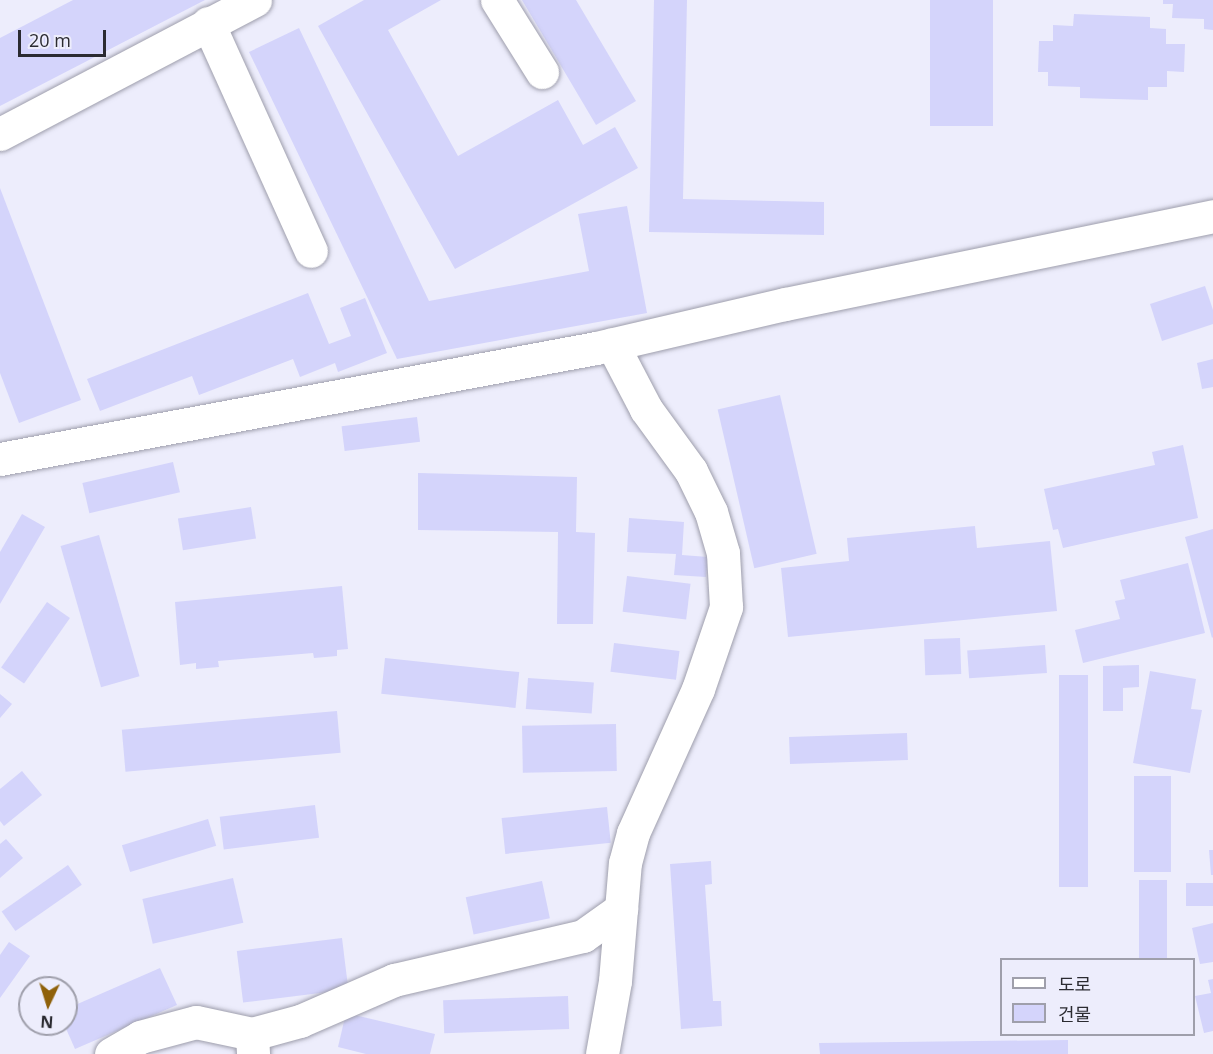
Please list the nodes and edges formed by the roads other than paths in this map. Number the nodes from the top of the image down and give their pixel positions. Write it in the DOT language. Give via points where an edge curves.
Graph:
graph roads {
  1 [pos="255,0"];
  2 [pos="497,0"];
  3 [pos="208,23"];
  4 [pos="542,72"];
  5 [pos="0,134"];
  6 [pos="1213,216"];
  7 [pos="311,251"];
  8 [pos="612,344"];
  9 [pos="0,459"];
  10 [pos="621,909"];
  11 [pos="252,1044"];
  12 [pos="111,1054"];
  13 [pos="602,1054"];
  1 -- 3 [label="street"];
  2 -- 4 [label="street"];
  3 -- 5 [label="street"];
  3 -- 7 [label="street"];
  6 -- 8 [label="street" via="785,304"];
  8 -- 9 [label="street"];
  8 -- 10 [label="street" via="646,409 691,471 711,512 723,553 726,608 698,689 633,833 625,862"];
  10 -- 11 [label="street" via="583,936 394,980"];
  10 -- 13 [label="street" via="615,981"];
  11 -- 12 [label="street" via="196,1022 140,1037"];
}
